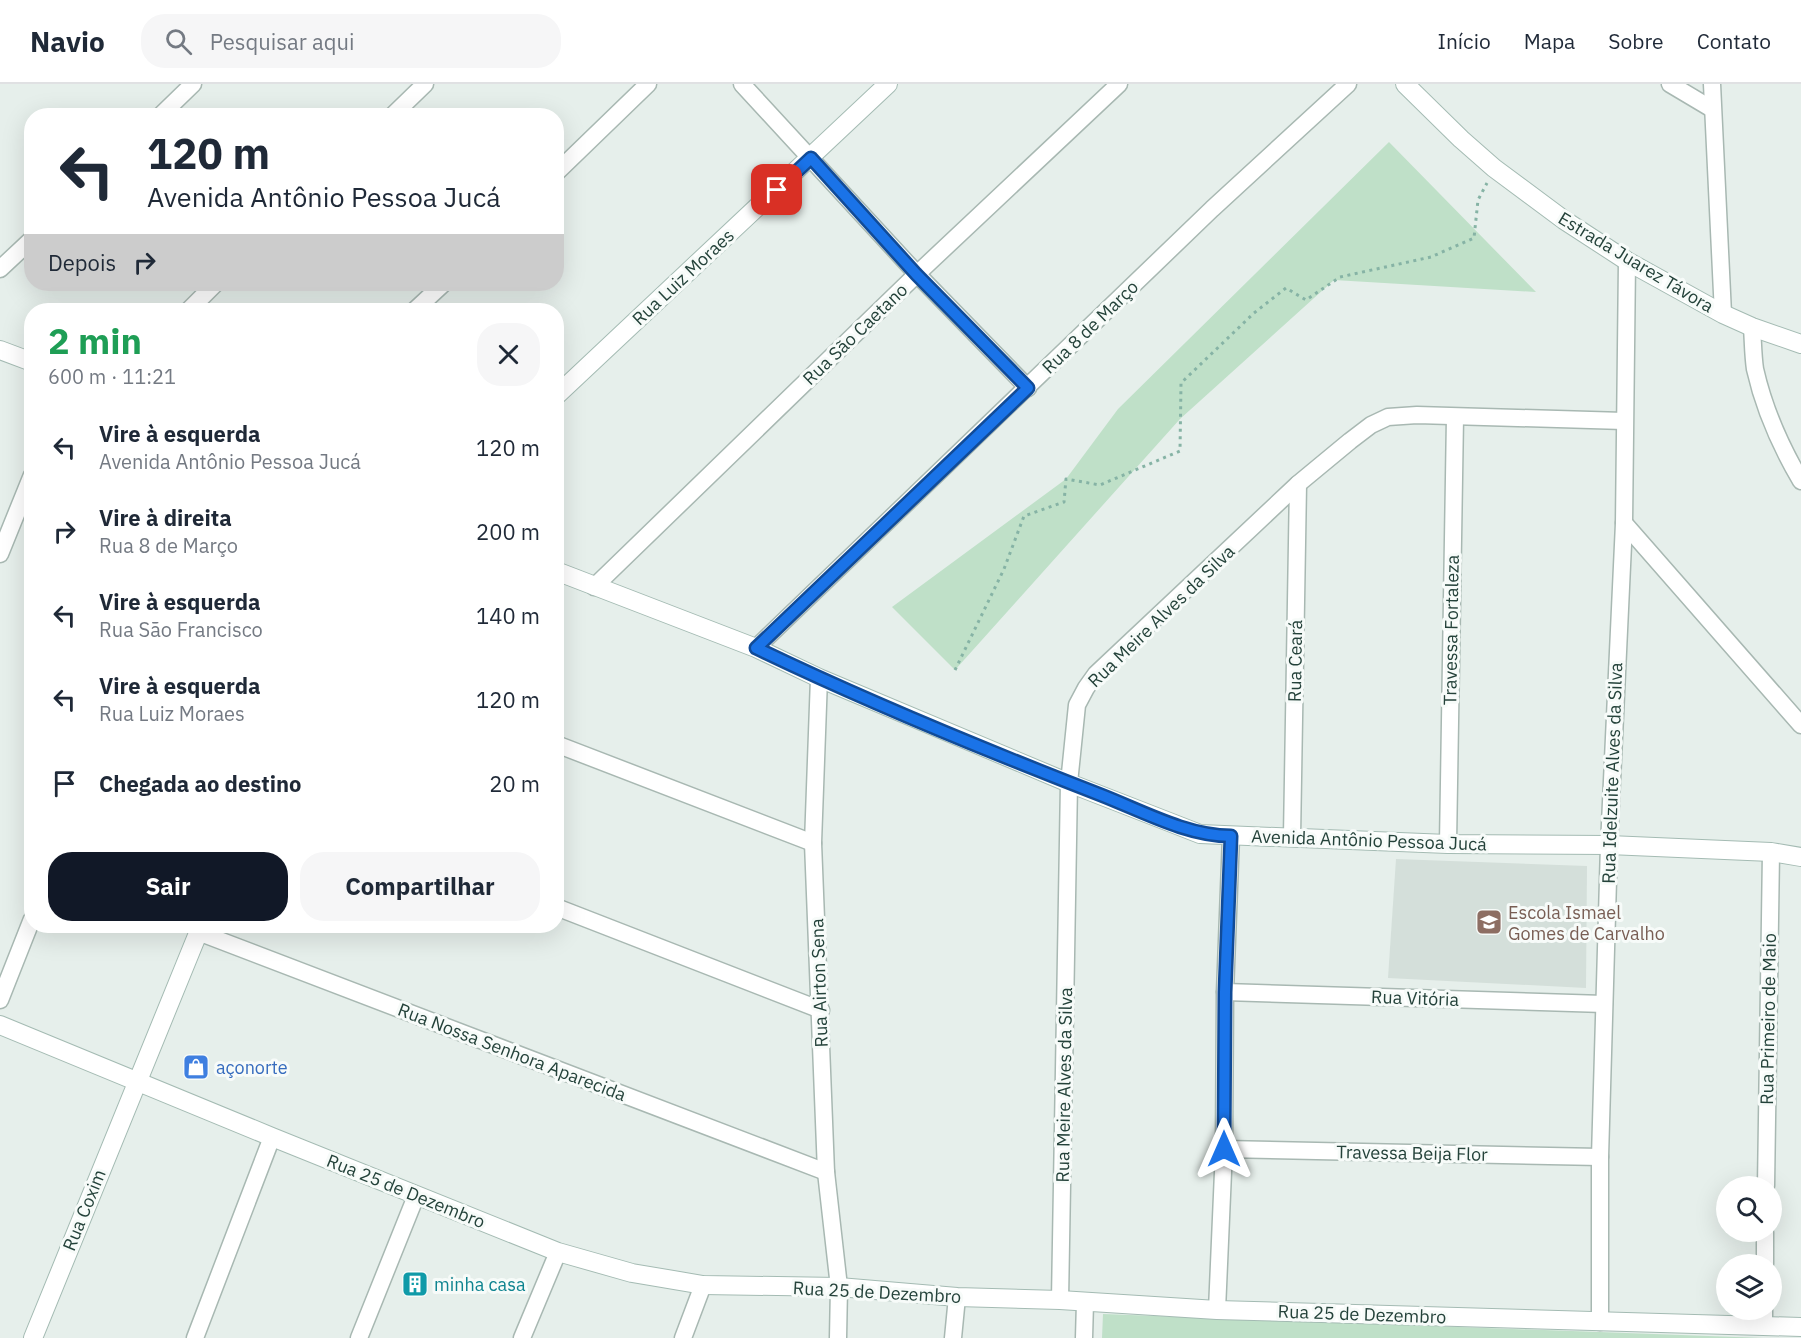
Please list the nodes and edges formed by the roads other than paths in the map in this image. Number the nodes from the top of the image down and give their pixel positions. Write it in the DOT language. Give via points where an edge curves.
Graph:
graph roads {
  1 [pos="193,84"];
  2 [pos="425,84"];
  3 [pos="648,84"];
  4 [pos="742,84"];
  5 [pos="888,84"];
  6 [pos="1119,84"];
  7 [pos="1348,84"];
  8 [pos="1405,84"];
  9 [pos="1670,84"];
  10 [pos="1712,84"];
  11 [pos="168,108"];
  12 [pos="400,108"];
  13 [pos="1712,109"];
  14 [pos="811,158"];
  15 [pos="564,165"];
  16 [pos="24,246"];
  17 [pos="1627,261"];
  18 [pos="0,269"];
  19 [pos="916,274"];
  20 [pos="208,291"];
  21 [pos="435,291"];
  22 [pos="196,303"];
  23 [pos="423,303"];
  24 [pos="1723,314"];
  25 [pos="1752,327"];
  26 [pos="1801,344"];
  27 [pos="0,350"];
  28 [pos="24,359"];
  29 [pos="1028,388"];
  30 [pos="564,389"];
  31 [pos="1455,417"];
  32 [pos="1624,421"];
  33 [pos="1801,481"];
  34 [pos="1298,484"];
  35 [pos="24,495"];
  36 [pos="1623,523"];
  37 [pos="0,554"];
  38 [pos="564,574"];
  39 [pos="594,587"];
  40 [pos="756,648"];
  41 [pos="819,678"];
  42 [pos="1801,725"];
  43 [pos="564,747"];
  44 [pos="1069,783"];
  45 [pos="1231,836"];
  46 [pos="1292,837"];
  47 [pos="813,843"];
  48 [pos="1448,844"];
  49 [pos="1609,845"];
  50 [pos="1771,852"];
  51 [pos="1801,857"];
  52 [pos="564,910"];
  53 [pos="26,933"];
  54 [pos="198,933"];
  55 [pos="210,933"];
  56 [pos="1225,992"];
  57 [pos="0,1000"];
  58 [pos="1604,1004"];
  59 [pos="821,1010"];
  60 [pos="0,1025"];
  61 [pos="136,1082"];
  62 [pos="272,1137"];
  63 [pos="1224,1149"];
  64 [pos="1600,1157"];
  65 [pos="826,1172"];
  66 [pos="1766,1176"];
  67 [pos="416,1196"];
  68 [pos="558,1252"];
  69 [pos="703,1285"];
  70 [pos="839,1287"];
  71 [pos="957,1297"];
  72 [pos="1060,1300"];
  73 [pos="1085,1302"];
  74 [pos="1217,1310"];
  75 [pos="1716,1319"];
  76 [pos="1772,1320"];
  77 [pos="1600,1322"];
  78 [pos="1801,1327"];
  79 [pos="33,1338"];
  80 [pos="195,1338"];
  81 [pos="359,1338"];
  82 [pos="522,1338"];
  83 [pos="683,1338"];
  84 [pos="838,1338"];
  85 [pos="953,1338"];
  86 [pos="1084,1338"];
  1 -- 11 [label="street"];
  2 -- 12 [label="street"];
  3 -- 15 [label="street"];
  4 -- 14 [label="street"];
  5 -- 14 [label="street, Rua Luiz Moraes"];
  6 -- 19 [label="street, Rua São Caetano"];
  7 -- 29 [label="street, Rua 8 de Março" via="1212,209"];
  8 -- 17 [label="street, Estrada Juarez Távora" via="1494,168"];
  9 -- 13 [label="street"];
  10 -- 13 [label="street"];
  13 -- 24 [label="street"];
  14 -- 19 [label="street"];
  14 -- 30 [label="street, Rua Luiz Moraes"];
  16 -- 18 [label="street"];
  17 -- 24 [label="street, Estrada Juarez Távora"];
  17 -- 32 [label="street, Rua Idelzuite Alves da Silva"];
  19 -- 29 [label="street"];
  19 -- 39 [label="street, Rua São Caetano"];
  20 -- 22 [label="street"];
  21 -- 23 [label="street"];
  24 -- 25 [label="street, Estrada Juarez Távora"];
  25 -- 26 [label="street, Estrada Juarez Távora"];
  25 -- 33 [label="street" via="1755,368 1766,403 1782,449"];
  27 -- 28 [label="street"];
  29 -- 40 [label="street, Rua 8 de Março"];
  31 -- 32 [label="street, Rua Meire Alves da Silva"];
  31 -- 34 [label="street, Rua Meire Alves da Silva" via="1388,417 1371,425"];
  31 -- 48 [label="street, Travessa Fortaleza"];
  32 -- 36 [label="street, Rua Idelzuite Alves da Silva"];
  34 -- 44 [label="street, Rua Meire Alves da Silva" via="1096,674 1077,705"];
  34 -- 46 [label="street, Rua Ceará"];
  35 -- 37 [label="street"];
  36 -- 42 [label="street"];
  36 -- 49 [label="street, Rua Idelzuite Alves da Silva"];
  38 -- 39 [label="street, Avenida Antônio Pessoa Jucá"];
  39 -- 40 [label="street, Avenida Antônio Pessoa Jucá"];
  40 -- 41 [label="street, Avenida Antônio Pessoa Jucá"];
  41 -- 44 [label="street, Avenida Antônio Pessoa Jucá"];
  41 -- 47 [label="street, Rua Airton Sena"];
  43 -- 47 [label="street"];
  44 -- 45 [label="street, Avenida Antônio Pessoa Jucá" via="1200,834"];
  44 -- 72 [label="street, Rua Meire Alves da Silva"];
  45 -- 46 [label="street, Avenida Antônio Pessoa Jucá"];
  45 -- 56 [label="street"];
  46 -- 48 [label="street, Avenida Antônio Pessoa Jucá"];
  47 -- 59 [label="street, Rua Airton Sena"];
  48 -- 49 [label="street, Avenida Antônio Pessoa Jucá"];
  49 -- 50 [label="street, Avenida Antônio Pessoa Jucá"];
  49 -- 58 [label="street, Rua Idelzuite Alves da Silva"];
  50 -- 51 [label="street, Avenida Antônio Pessoa Jucá"];
  50 -- 66 [label="street, Rua Primeiro de Maio"];
  52 -- 59 [label="street"];
  53 -- 57 [label="street"];
  54 -- 61 [label="street"];
  55 -- 65 [label="street, Rua Nossa Senhora Aparecida"];
  56 -- 58 [label="street, Rua Vitória"];
  56 -- 63 [label="street"];
  58 -- 64 [label="street, Rua Idelzuite Alves da Silva"];
  59 -- 65 [label="street, Rua Airton Sena"];
  60 -- 61 [label="street, Rua 25 de Dezembro"];
  61 -- 62 [label="street, Rua 25 de Dezembro"];
  61 -- 79 [label="street, Rua Coxim"];
  62 -- 67 [label="street, Rua 25 de Dezembro"];
  62 -- 80 [label="street"];
  63 -- 64 [label="street, Travessa Beija Flor"];
  63 -- 74 [label="street"];
  64 -- 77 [label="street, Rua Idelzuite Alves da Silva"];
  65 -- 70 [label="street, Rua Airton Sena"];
  67 -- 68 [label="street, Rua 25 de Dezembro"];
  67 -- 81 [label="street"];
  68 -- 69 [label="street, Rua 25 de Dezembro" via="632,1273"];
  68 -- 82 [label="street"];
  69 -- 70 [label="street, Rua 25 de Dezembro"];
  69 -- 83 [label="street"];
  70 -- 71 [label="street, Rua 25 de Dezembro"];
  70 -- 84 [label="street, Rua Airton Sena"];
  71 -- 72 [label="street, Rua 25 de Dezembro"];
  71 -- 85 [label="street"];
  72 -- 73 [label="street, Rua 25 de Dezembro"];
  73 -- 74 [label="street, Rua 25 de Dezembro"];
  73 -- 86 [label="street"];
  74 -- 77 [label="street, Rua 25 de Dezembro"];
  75 -- 77 [label="street, Rua 25 de Dezembro"];
  76 -- 78 [label="street, Rua 25 de Dezembro"];
}
